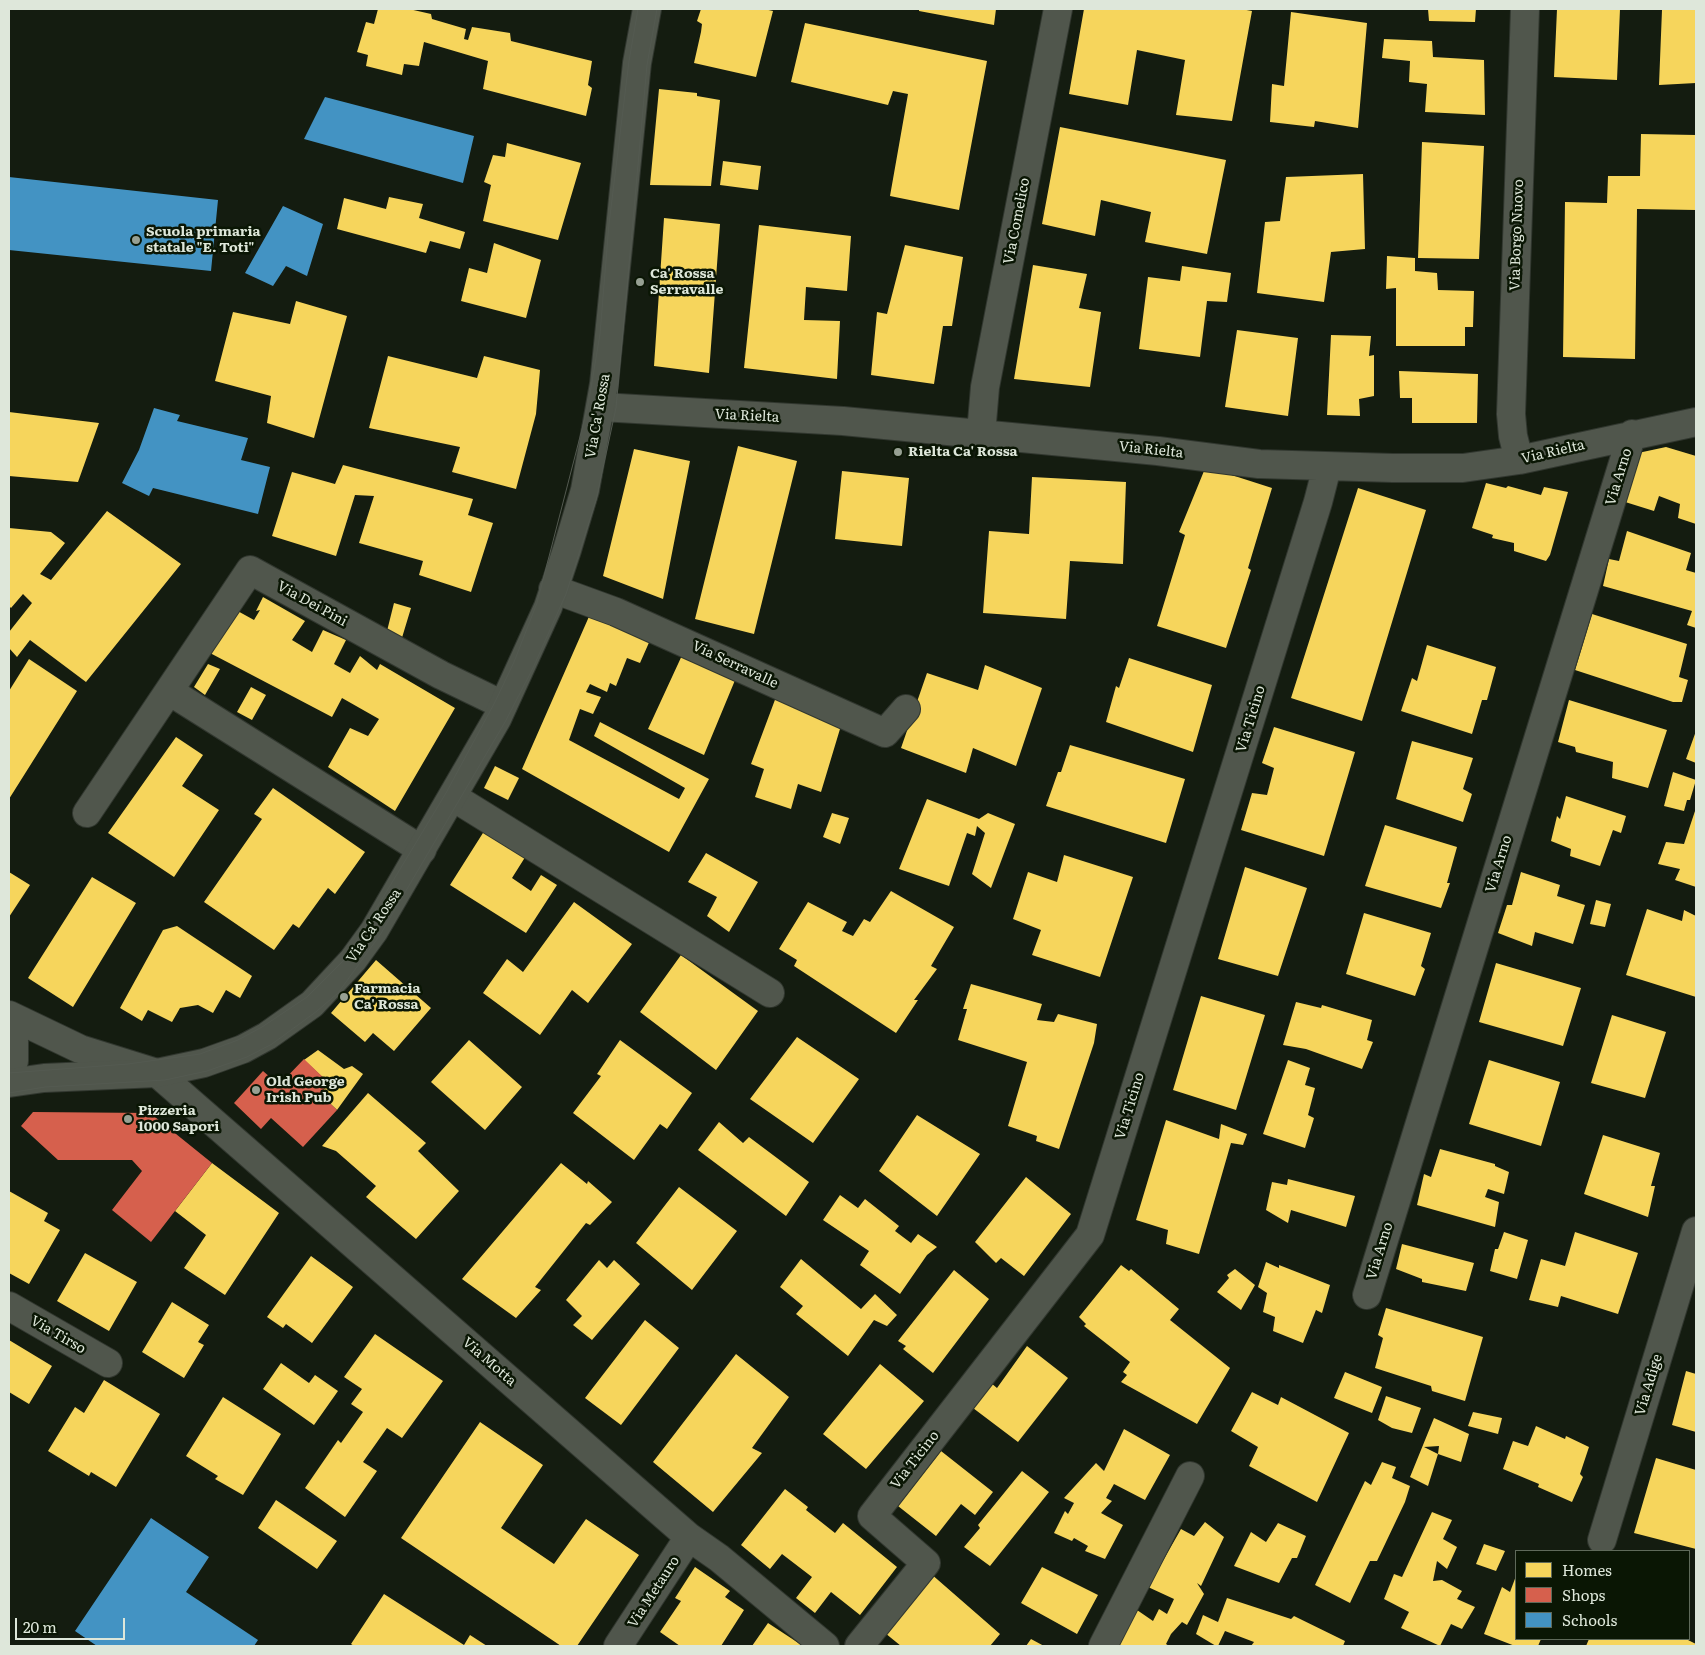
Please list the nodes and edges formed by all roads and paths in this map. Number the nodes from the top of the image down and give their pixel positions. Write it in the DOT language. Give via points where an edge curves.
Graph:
graph roads {
  1 [pos="647,9"];
  2 [pos="1058,9"];
  3 [pos="1525,9"];
  4 [pos="601,407"];
  5 [pos="1696,422"];
  6 [pos="981,434"];
  7 [pos="1632,434"];
  8 [pos="1519,460"];
  9 [pos="1327,467"];
  10 [pos="553,589"];
  11 [pos="169,691"];
  12 [pos="503,705"];
  13 [pos="906,710"];
  14 [pos="453,797"];
  15 [pos="87,813"];
  16 [pos="422,850"];
  17 [pos="770,993"];
  18 [pos="9,1015"];
  19 [pos="9,1021"];
  20 [pos="157,1072"];
  21 [pos="9,1073"];
  22 [pos="9,1083"];
  23 [pos="1696,1231"];
  24 [pos="1367,1295"];
  25 [pos="9,1306"];
  26 [pos="108,1363"];
  27 [pos="1190,1476"];
  28 [pos="689,1537"];
  29 [pos="1602,1540"];
  30 [pos="618,1646"];
  31 [pos="825,1646"];
  32 [pos="859,1646"];
  33 [pos="1103,1646"];
  1 -- 4 [label="street, Via Ca' Rossa" via="637,63 611,337"];
  2 -- 6 [label="street, Via Comelico" via="985,387"];
  3 -- 8 [label="street, Via Borgo Nuovo" via="1511,414"];
  4 -- 6 [label="street, Via Rielta" via="842,421"];
  4 -- 10 [label="street, Via Ca' Rossa" via="585,490"];
  5 -- 7 [label="street, Via Rielta"];
  6 -- 9 [label="street, Via Rielta" via="1259,464"];
  7 -- 8 [label="street, Via Rielta"];
  7 -- 24 [label="street, Via Arno"];
  8 -- 9 [label="street, Via Rielta" via="1463,468"];
  9 -- 32 [label="street, Via Ticino" via="1090,1235 872,1516 926,1563"];
  10 -- 12 [label="street, Via Ca' Rossa"];
  10 -- 13 [label="street, Via Serravalle" via="652,627 886,733"];
  11 -- 12 [label="street, Via Dei Pini" via="250,570 441,675"];
  11 -- 15 [label="street, Via Dei Pini"];
  11 -- 16 [label="street"];
  12 -- 14 [label="street, Via Ca' Rossa"];
  14 -- 16 [label="street, Via Ca' Rossa"];
  14 -- 17 [label="street"];
  16 -- 20 [label="street, Via Ca' Rossa" via="374,931 353,960 312,1004 243,1049 204,1063"];
  18 -- 20 [label="street" via="80,1049"];
  19 -- 21 [label="street" via="14,1061"];
  20 -- 22 [label="street, Via Ca' Rossa"];
  20 -- 28 [label="street, Via Motta"];
  23 -- 29 [label="street, Via Adige"];
  25 -- 26 [label="street, Via Tirso"];
  27 -- 33 [label="street"];
  28 -- 30 [label="street, Via Metauro"];
  28 -- 31 [label="street, Via Motta"];
}
